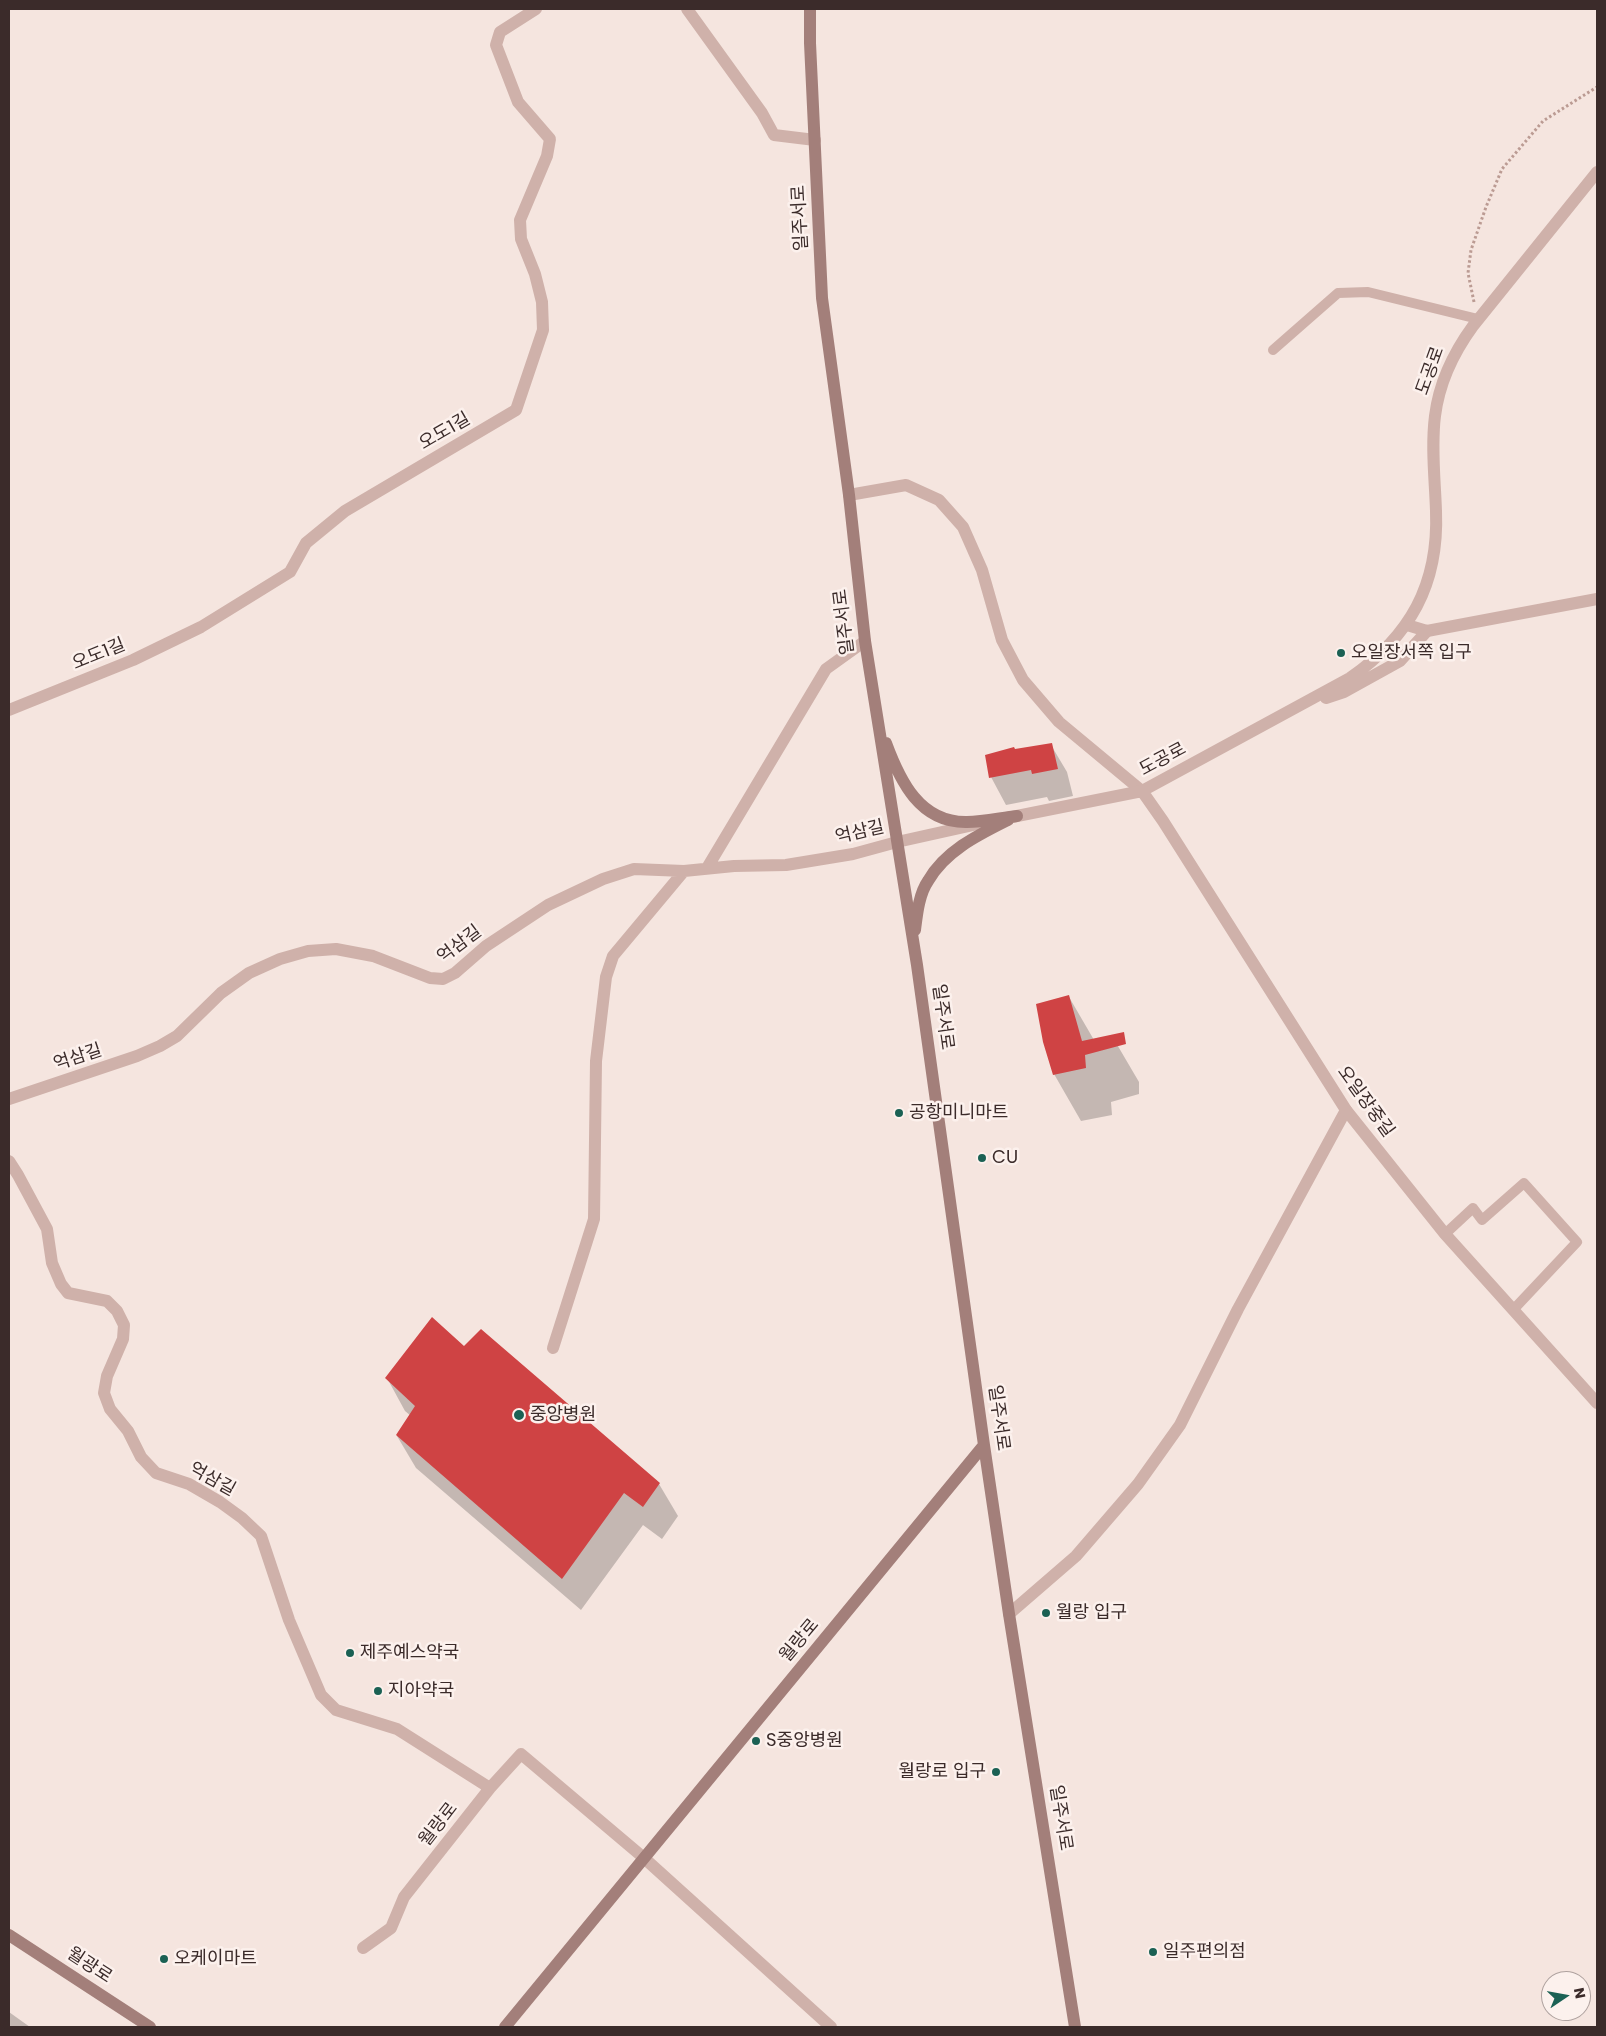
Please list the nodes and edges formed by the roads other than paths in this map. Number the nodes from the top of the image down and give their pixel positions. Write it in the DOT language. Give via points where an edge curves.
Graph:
graph roads {
  1 [pos="536,9"];
  2 [pos="687,9"];
  3 [pos="810,9"];
  4 [pos="815,140"];
  5 [pos="1597,172"];
  6 [pos="1478,319"];
  7 [pos="1273,350"];
  8 [pos="849,495"];
  9 [pos="1597,599"];
  10 [pos="1407,625"];
  11 [pos="1427,631"];
  12 [pos="865,641"];
  13 [pos="1298,708"];
  14 [pos="9,710"];
  15 [pos="876,715"];
  16 [pos="1142,791"];
  17 [pos="1016,816"];
  18 [pos="897,842"];
  19 [pos="707,868"];
  20 [pos="684,871"];
  21 [pos="917,965"];
  22 [pos="9,1099"];
  23 [pos="1346,1110"];
  24 [pos="9,1162"];
  25 [pos="1445,1234"];
  26 [pos="1513,1310"];
  27 [pos="553,1348"];
  28 [pos="1597,1403"];
  29 [pos="984,1446"];
  30 [pos="1009,1614"];
  31 [pos="490,1788"];
  32 [pos="644,1858"];
  33 [pos="9,1935"];
  34 [pos="363,1948"];
  35 [pos="150,2027"];
  36 [pos="505,2027"];
  37 [pos="831,2027"];
  38 [pos="1075,2027"];
  1 -- 14 [label="street, 오도1길" via="500,32 496,44 518,102 550,140 547,156 520,220 521,239 542,302 543,330 516,410 345,511 306,543 290,572 201,627 133,660"];
  2 -- 4 [label="street" via="762,113 774,135"];
  3 -- 4 [label="main road, 일주서로"];
  4 -- 8 [label="main road, 일주서로" via="822,298"];
  5 -- 6 [label="street, 도공로"];
  6 -- 7 [label="lane" via="1368,292 1338,293"];
  6 -- 10 [label="street, 도공로" via="1460,343 1445,378 1435,416 1434,557 1430,574"];
  8 -- 12 [label="main road, 일주서로"];
  8 -- 16 [label="street, 오일장중길" via="906,485 939,500 963,527 982,570 1002,640 1023,680 1059,722"];
  9 -- 11 [label="street"];
  10 -- 11 [label="street"];
  10 -- 13 [label="street, 도공로" via="1367,667"];
  11 -- 13 [label="street" via="1400,660 1344,692"];
  12 -- 15 [label="main road, 일주서로"];
  12 -- 19 [label="street" via="826,669"];
  13 -- 16 [label="street, 도공로"];
  15 -- 17 [label="main road" via="909,792 926,811 966,822"];
  15 -- 18 [label="main road, 일주서로"];
  16 -- 17 [label="street, 도공로"];
  16 -- 23 [label="street, 오일장중길"];
  17 -- 18 [label="street, 도공로"];
  17 -- 21 [label="main road" via="970,839 927,881 914,930"];
  18 -- 19 [label="street, 억삼길" via="854,854 786,865"];
  18 -- 21 [label="main road, 일주서로"];
  19 -- 20 [label="street, 억삼길"];
  20 -- 22 [label="street, 억삼길" via="634,869 603,879 548,905 486,946 443,980 373,956 336,949 308,951 280,959 249,973 220,993 177,1036 160,1046"];
  20 -- 27 [label="street" via="612,956 606,977 596,1061 594,1219"];
  21 -- 29 [label="main road, 일주서로"];
  23 -- 25 [label="street, 오일장중길"];
  23 -- 30 [label="street" via="1238,1309 1180,1425 1138,1484 1076,1556"];
  24 -- 31 [label="street, 억삼길" via="47,1229 52,1263 61,1284 68,1293 107,1301 124,1325 123,1339 107,1376 104,1393 110,1409 128,1430 141,1457 156,1473 189,1484 220,1502 261,1536 290,1620 321,1695 336,1710 396,1729"];
  25 -- 26 [label="street, 오일장중길"];
  25 -- 26 [label="lane" via="1472,1208 1482,1220 1524,1183 1577,1242"];
  26 -- 28 [label="street, 오일장중길"];
  29 -- 30 [label="main road, 일주서로"];
  29 -- 32 [label="main road, 월랑로"];
  30 -- 38 [label="main road, 일주서로"];
  31 -- 32 [label="street, 월랑로" via="521,1754"];
  31 -- 34 [label="street, 월랑로" via="404,1897 391,1928"];
  32 -- 36 [label="main road, 월랑로"];
  32 -- 37 [label="street, 월랑로"];
  33 -- 35 [label="main road, 월광로"];
}
